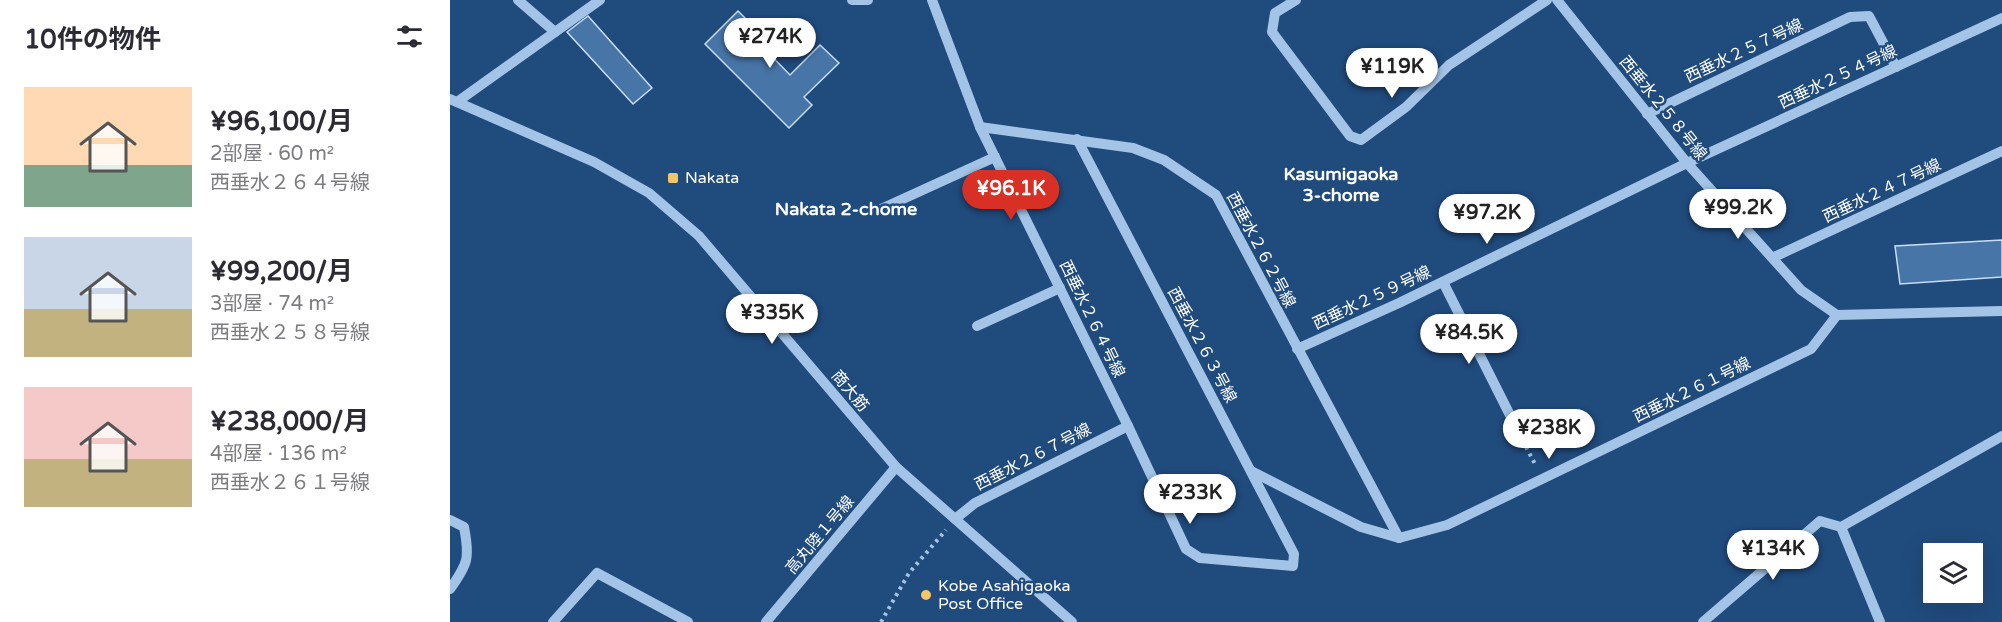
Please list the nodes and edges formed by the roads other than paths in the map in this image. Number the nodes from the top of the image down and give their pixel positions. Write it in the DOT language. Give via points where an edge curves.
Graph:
graph roads {
  1 [pos="518,0"];
  2 [pos="600,0"];
  3 [pos="852,0"];
  4 [pos="868,0"];
  5 [pos="932,0"];
  6 [pos="1296,0"];
  7 [pos="1547,0"];
  8 [pos="1557,0"];
  9 [pos="2002,18"];
  10 [pos="555,32"];
  11 [pos="1896,67"];
  12 [pos="454,100"];
  13 [pos="1647,114"];
  14 [pos="980,127"];
  15 [pos="1077,139"];
  16 [pos="2002,151"];
  17 [pos="995,157"];
  18 [pos="1687,164"];
  19 [pos="881,209"];
  20 [pos="1774,257"];
  21 [pos="1443,282"];
  22 [pos="1060,288"];
  23 [pos="2002,311"];
  24 [pos="1837,315"];
  25 [pos="978,326"];
  26 [pos="1297,349"];
  27 [pos="1128,426"];
  28 [pos="1520,435"];
  29 [pos="2002,436"];
  30 [pos="896,467"];
  31 [pos="1251,471"];
  32 [pos="955,519"];
  33 [pos="450,520"];
  34 [pos="1841,527"];
  35 [pos="1399,538"];
  36 [pos="1293,567"];
  37 [pos="450,590"];
  38 [pos="553,622"];
  39 [pos="688,622"];
  40 [pos="766,622"];
  41 [pos="1072,622"];
  42 [pos="1703,622"];
  43 [pos="1880,622"];
  1 -- 10 [label="street"];
  2 -- 10 [label="street"];
  3 -- 4 [label="street"];
  5 -- 14 [label="street, 西垂水２６４号線"];
  6 -- 7 [label="street" via="1275,14 1272,32 1350,136 1361,140 1406,107 1449,65"];
  8 -- 13 [label="street, 西垂水２５８号線"];
  9 -- 11 [label="street, 西垂水２５４号線"];
  10 -- 12 [label="street"];
  11 -- 13 [label="street, 西垂水２５７号線" via="1869,16 1850,17"];
  11 -- 18 [label="street, 西垂水２５４号線"];
  12 -- 30 [label="street, 商大筋" via="594,162 649,194 699,236"];
  13 -- 18 [label="street, 西垂水２５８号線"];
  14 -- 15 [label="street, 西垂水２６２号線"];
  14 -- 17 [label="street, 西垂水２６４号線"];
  15 -- 26 [label="street, 西垂水２６２号線" via="1133,148 1154,156 1215,195"];
  15 -- 31 [label="street, 西垂水２６３号線"];
  16 -- 20 [label="street, 西垂水２４７号線"];
  17 -- 19 [label="street"];
  17 -- 22 [label="street, 西垂水２６４号線"];
  18 -- 20 [label="street, 西垂水２５８号線"];
  18 -- 21 [label="street, 西垂水２５９号線"];
  20 -- 24 [label="street, 西垂水２５８号線" via="1801,290"];
  21 -- 26 [label="street, 西垂水２５９号線"];
  21 -- 28 [label="street"];
  22 -- 25 [label="street"];
  22 -- 27 [label="street, 西垂水２６４号線"];
  23 -- 24 [label="street"];
  24 -- 35 [label="street, 西垂水２６１号線" via="1811,349 1447,525"];
  26 -- 35 [label="street, 西垂水２６２号線"];
  27 -- 32 [label="street, 西垂水２６７号線" via="975,503"];
  27 -- 36 [label="street, 西垂水２６４号線" via="1186,549 1200,558"];
  29 -- 34 [label="street"];
  30 -- 32 [label="street, 商大筋"];
  30 -- 40 [label="street, 高丸陸１号線"];
  31 -- 35 [label="street" via="1361,527"];
  31 -- 36 [label="street, 西垂水２６３号線" via="1294,555"];
  32 -- 41 [label="street, 商大筋"];
  33 -- 37 [label="street" via="464,527 469,551 463,571"];
  34 -- 42 [label="street" via="1820,522"];
  34 -- 43 [label="street"];
  38 -- 39 [label="street" via="597,573"];
}
